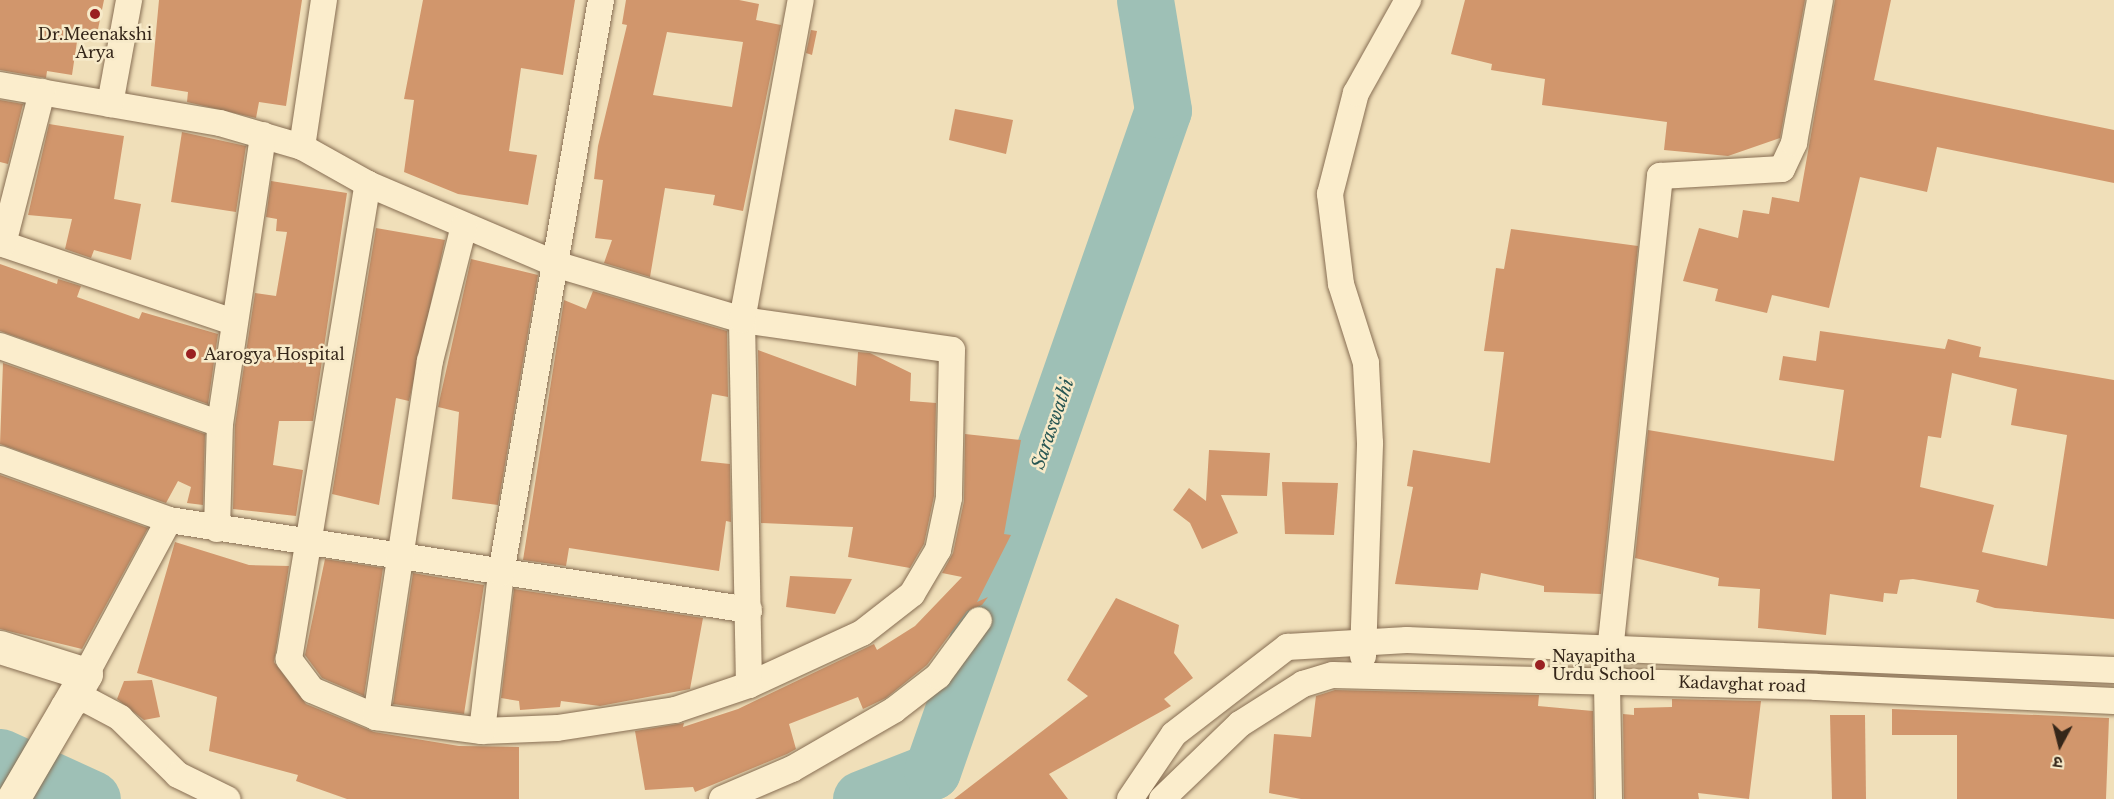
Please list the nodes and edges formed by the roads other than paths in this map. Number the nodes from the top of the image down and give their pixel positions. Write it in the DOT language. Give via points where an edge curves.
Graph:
graph roads {
  1 [pos="129,0"];
  2 [pos="324,0"];
  3 [pos="602,0"];
  4 [pos="801,0"];
  5 [pos="1408,0"];
  6 [pos="1820,0"];
  7 [pos="0,85"];
  8 [pos="42,93"];
  9 [pos="110,104"];
  10 [pos="262,135"];
  11 [pos="302,147"];
  12 [pos="368,184"];
  13 [pos="464,226"];
  14 [pos="2,244"];
  15 [pos="558,265"];
  16 [pos="742,320"];
  17 [pos="233,322"];
  18 [pos="0,346"];
  19 [pos="220,424"];
  20 [pos="0,459"];
  21 [pos="169,520"];
  22 [pos="217,529"];
  23 [pos="307,544"];
  24 [pos="404,555"];
  25 [pos="501,573"];
  26 [pos="749,610"];
  27 [pos="979,620"];
  28 [pos="1362,641"];
  29 [pos="0,647"];
  30 [pos="1610,653"];
  31 [pos="2114,670"];
  32 [pos="86,674"];
  33 [pos="1365,674"];
  34 [pos="1608,680"];
  35 [pos="748,685"];
  36 [pos="2114,701"];
  37 [pos="64,706"];
  38 [pos="376,717"];
  39 [pos="482,731"];
  40 [pos="13,799"];
  41 [pos="227,799"];
  42 [pos="722,799"];
  43 [pos="1130,799"];
  44 [pos="1162,799"];
  45 [pos="1609,799"];
  1 -- 9 [label="street"];
  2 -- 11 [label="street"];
  3 -- 15 [label="street"];
  4 -- 16 [label="street"];
  5 -- 28 [label="street" via="1356,93 1330,194 1341,284 1366,363 1370,443"];
  6 -- 30 [label="street" via="1794,142 1782,169 1660,177"];
  7 -- 8 [label="street"];
  8 -- 9 [label="street"];
  8 -- 14 [label="street"];
  9 -- 10 [label="street"];
  10 -- 11 [label="street"];
  10 -- 17 [label="street"];
  11 -- 12 [label="street"];
  12 -- 13 [label="street"];
  12 -- 23 [label="street"];
  13 -- 15 [label="street"];
  13 -- 24 [label="street" via="430,362"];
  14 -- 17 [label="street"];
  15 -- 16 [label="street"];
  15 -- 25 [label="street"];
  16 -- 26 [label="street"];
  16 -- 35 [label="street" via="952,350 948,498 938,550 912,594 862,633"];
  17 -- 19 [label="street"];
  18 -- 19 [label="street"];
  19 -- 22 [label="street"];
  20 -- 21 [label="street"];
  21 -- 22 [label="street"];
  21 -- 32 [label="street"];
  22 -- 23 [label="street"];
  23 -- 24 [label="street"];
  23 -- 38 [label="street" via="289,659 312,690"];
  24 -- 25 [label="street"];
  24 -- 38 [label="street"];
  25 -- 26 [label="street"];
  25 -- 39 [label="street"];
  26 -- 35 [label="street"];
  27 -- 42 [label="street" via="938,676 894,710 823,753"];
  28 -- 30 [label="street"];
  28 -- 33 [label="street"];
  28 -- 43 [label="street" via="1287,647 1249,672 1174,734"];
  29 -- 32 [label="main road"];
  30 -- 31 [label="street" via="1726,650"];
  30 -- 34 [label="street"];
  32 -- 37 [label="main road"];
  33 -- 34 [label="street, Kadavghat road"];
  33 -- 44 [label="street, Kadavghat road" via="1333,675 1294,690 1240,724"];
  34 -- 36 [label="street, Kadavghat road"];
  34 -- 45 [label="street"];
  35 -- 39 [label="street" via="675,710 557,728"];
  37 -- 40 [label="main road"];
  37 -- 41 [label="street" via="85,699 120,718 178,775"];
  38 -- 39 [label="street"];
}
